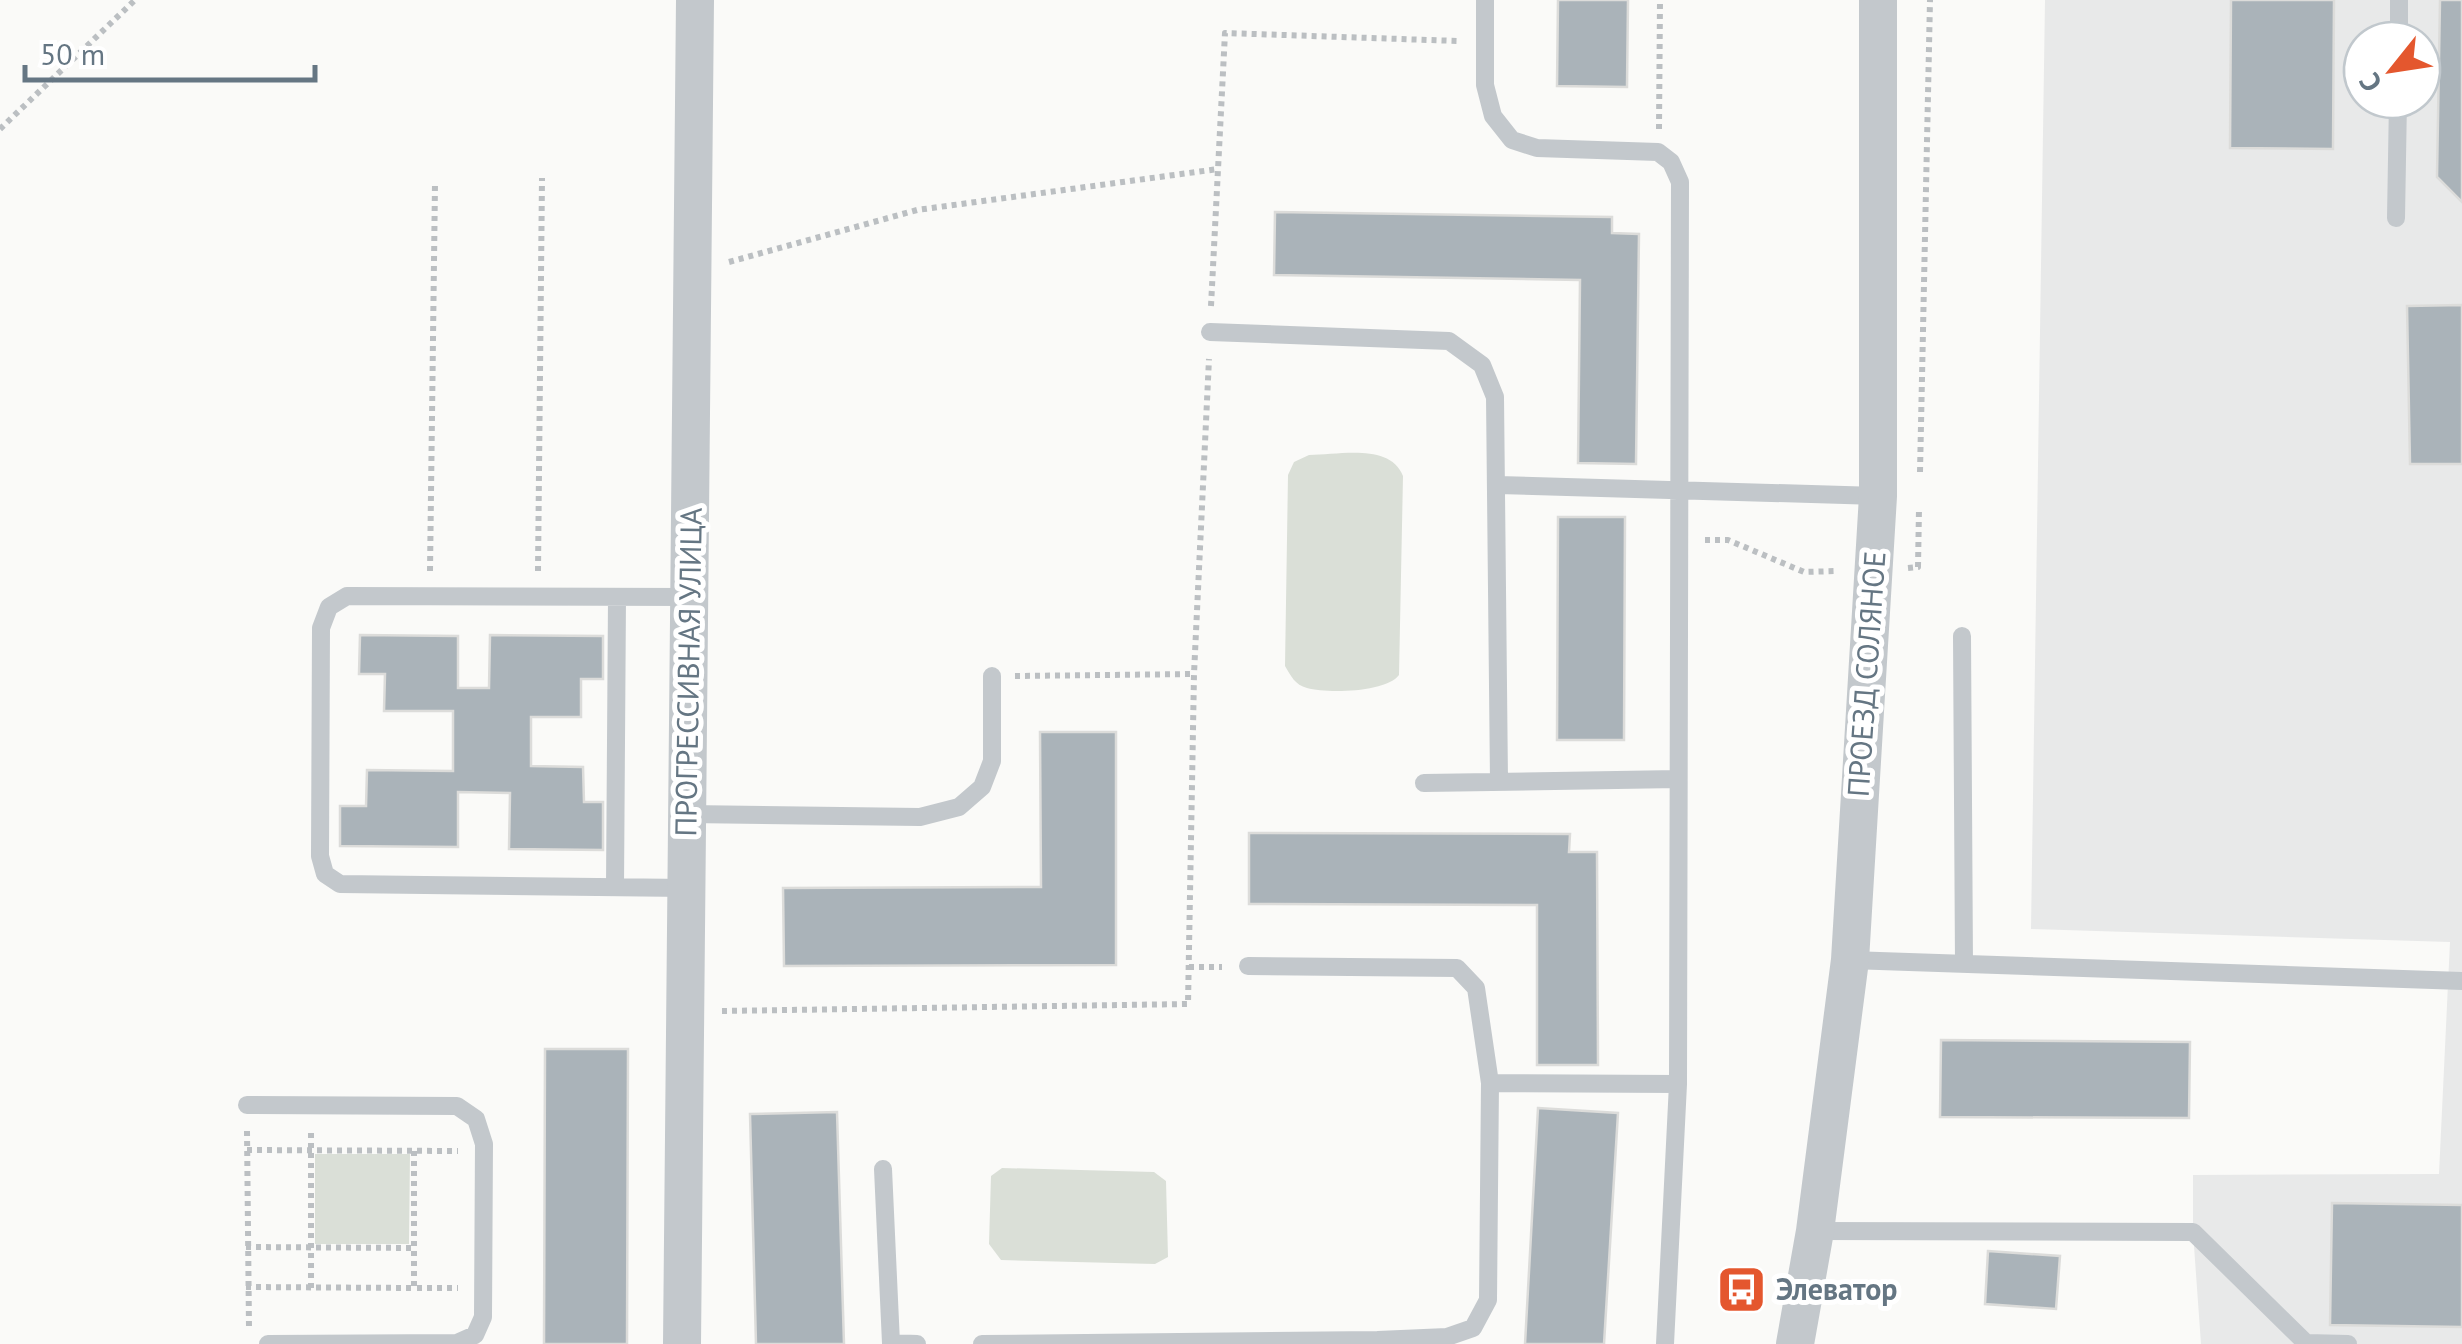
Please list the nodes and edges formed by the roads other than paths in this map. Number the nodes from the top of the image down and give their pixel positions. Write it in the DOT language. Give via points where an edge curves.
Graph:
graph roads {
  1 [pos="696,0"];
  2 [pos="1485,0"];
  3 [pos="1878,0"];
  4 [pos="2398,120"];
  5 [pos="2396,218"];
  6 [pos="1210,332"];
  7 [pos="1498,485"];
  8 [pos="1679,491"];
  9 [pos="1878,496"];
  10 [pos="617,598"];
  11 [pos="690,598"];
  12 [pos="1962,636"];
  13 [pos="992,676"];
  14 [pos="1678,779"];
  15 [pos="1499,781"];
  16 [pos="1424,783"];
  17 [pos="688,814"];
  18 [pos="615,886"];
  19 [pos="687,888"];
  20 [pos="1850,960"];
  21 [pos="1964,964"];
  22 [pos="1248,966"];
  23 [pos="2462,981"];
  24 [pos="1490,1083"];
  25 [pos="1678,1084"];
  26 [pos="247,1105"];
  27 [pos="884,1170"];
  28 [pos="1814,1230"];
  29 [pos="260,1342"];
  30 [pos="1378,1342"];
  31 [pos="682,1344"];
  32 [pos="917,1344"];
  33 [pos="982,1344"];
  34 [pos="1666,1344"];
  35 [pos="1795,1344"];
  36 [pos="2348,1344"];
  1 -- 11 [label="street, ПРОГРЕССИВНАЯ УЛИЦА"];
  2 -- 8 [label="lane" via="1485,85 1493,116 1512,140 1537,148 1658,152 1672,162 1680,182"];
  3 -- 9 [label="street, ПРОЕЗД СОЛЯНОЕ"];
  4 -- 5 [label="lane"];
  6 -- 7 [label="lane" via="1449,341 1482,365 1496,397"];
  7 -- 8 [label="lane"];
  7 -- 15 [label="lane"];
  8 -- 9 [label="lane"];
  8 -- 14 [label="lane"];
  9 -- 20 [label="street, ПРОЕЗД СОЛЯНОЕ"];
  10 -- 11 [label="lane"];
  10 -- 18 [label="lane"];
  10 -- 18 [label="lane" via="347,596 329,607 320,818 325,874 340,884"];
  11 -- 17 [label="street, ПРОГРЕССИВНАЯ УЛИЦА"];
  12 -- 21 [label="lane"];
  13 -- 17 [label="lane" via="992,761 982,787 959,807 920,818"];
  14 -- 15 [label="lane"];
  14 -- 25 [label="lane"];
  15 -- 16 [label="lane"];
  17 -- 19 [label="street, ПРОГРЕССИВНАЯ УЛИЦА"];
  18 -- 19 [label="lane"];
  19 -- 31 [label="street, ПРОГРЕССИВНАЯ УЛИЦА"];
  20 -- 21 [label="lane"];
  20 -- 28 [label="street, ПРОЕЗД СОЛЯНОЕ"];
  21 -- 23 [label="lane"];
  22 -- 24 [label="lane" via="1457,968 1476,988"];
  24 -- 25 [label="lane"];
  24 -- 30 [label="lane" via="1488,1300 1473,1328 1447,1338"];
  25 -- 34 [label="lane"];
  26 -- 29 [label="lane" via="458,1106 476,1119 484,1151 481,1326 467,1341"];
  27 -- 32 [label="lane" via="891,1343"];
  28 -- 35 [label="street, ПРОЕЗД СОЛЯНОЕ"];
  28 -- 36 [label="lane" via="2194,1232 2306,1343"];
  30 -- 33 [label="lane"];
}
